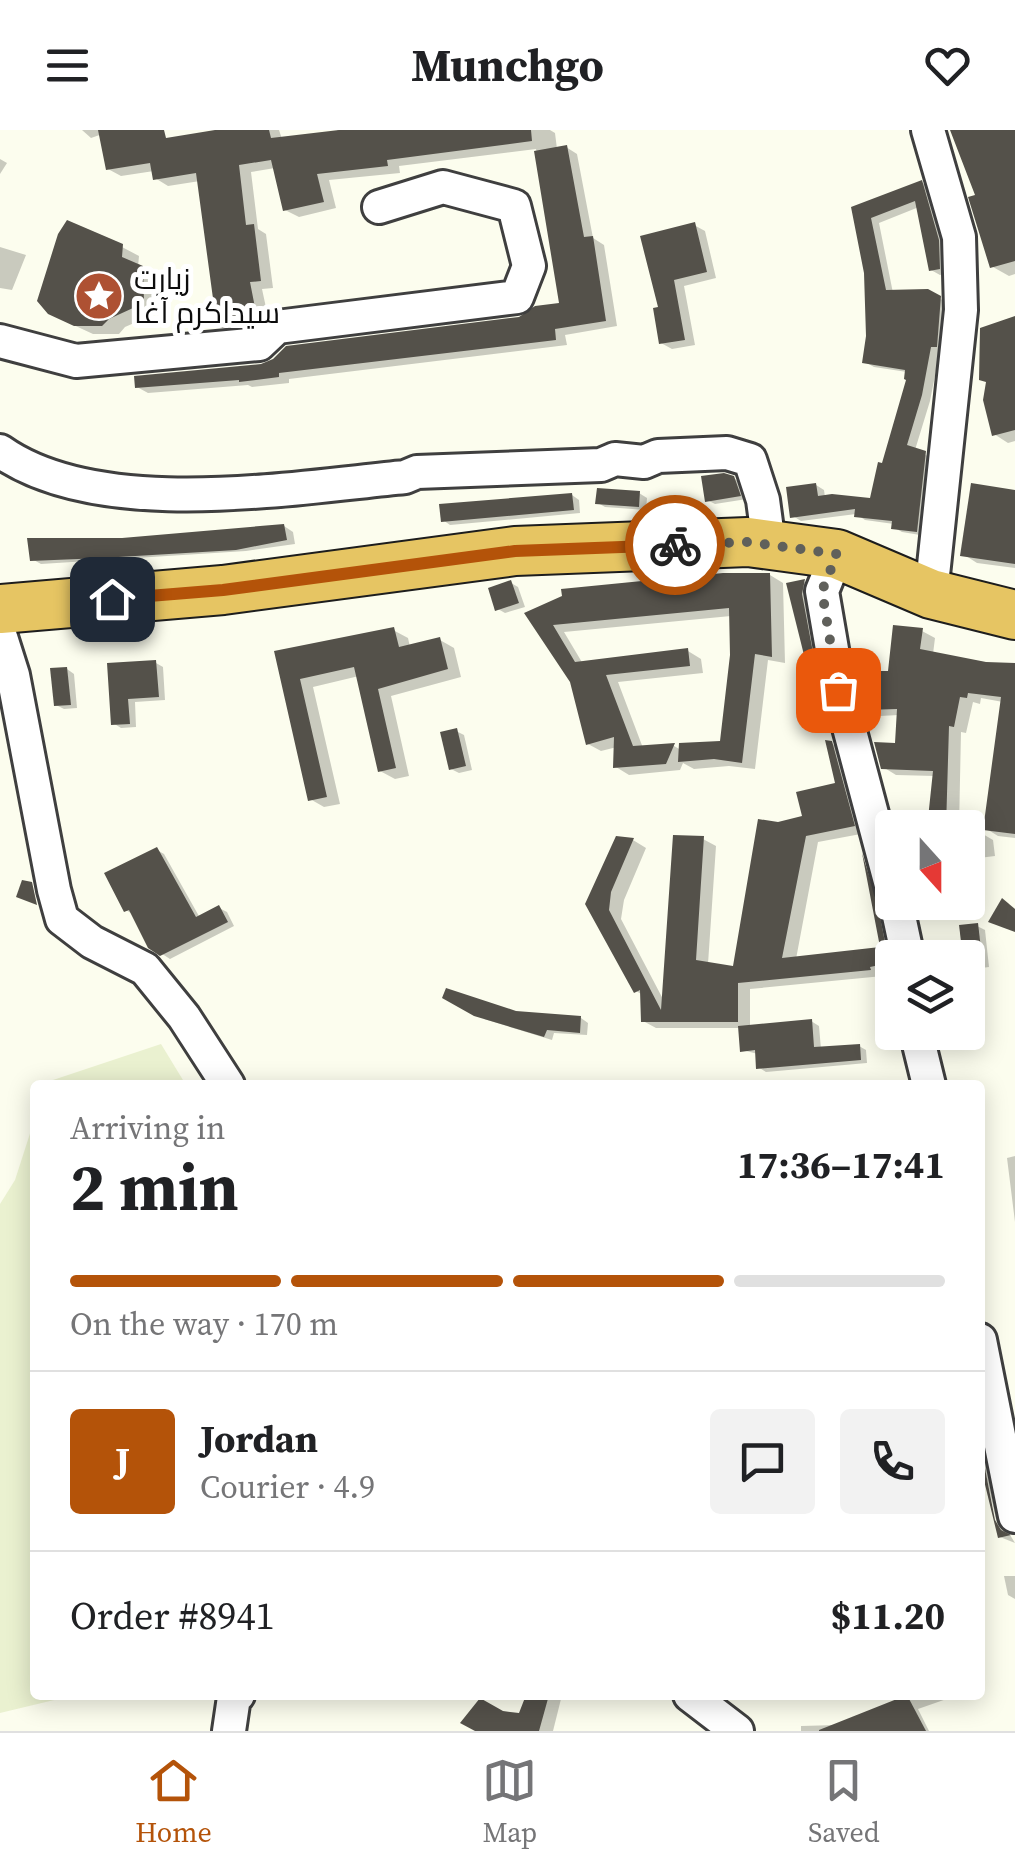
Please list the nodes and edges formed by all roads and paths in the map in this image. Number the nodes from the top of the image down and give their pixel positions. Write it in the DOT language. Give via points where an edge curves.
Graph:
graph roads {
  1 [pos="928,130"];
  2 [pos="379,207"];
  3 [pos="0,341"];
  4 [pos="0,452"];
  5 [pos="769,544"];
  6 [pos="837,554"];
  7 [pos="931,594"];
  8 [pos="0,609"];
  9 [pos="1015,615"];
  10 [pos="0,634"];
  11 [pos="875,826"];
  12 [pos="922,1050"];
  13 [pos="225,1080"];
  14 [pos="928,1080"];
  15 [pos="985,1365"];
  16 [pos="1015,1516"];
  17 [pos="233,1700"];
  18 [pos="697,1700"];
  19 [pos="229,1731"];
  20 [pos="737,1731"];
  1 -- 7 [label="street" via="959,237 961,310"];
  2 -- 3 [label="street" via="444,188 514,206 529,266 517,297 278,326 259,344 76,361"];
  4 -- 5 [label="street" via="92,488 209,496 417,472 727,453 750,460"];
  5 -- 6 [label="highway"];
  5 -- 8 [label="highway" via="515,551 223,590"];
  6 -- 7 [label="highway"];
  6 -- 11 [label="street" via="822,591 838,690"];
  7 -- 9 [label="highway"];
  10 -- 13 [label="street" via="62,919 145,969"];
  12 -- 14 [label="street"];
  15 -- 16 [label="street"];
  17 -- 19 [label="street"];
  18 -- 20 [label="street"];
}
